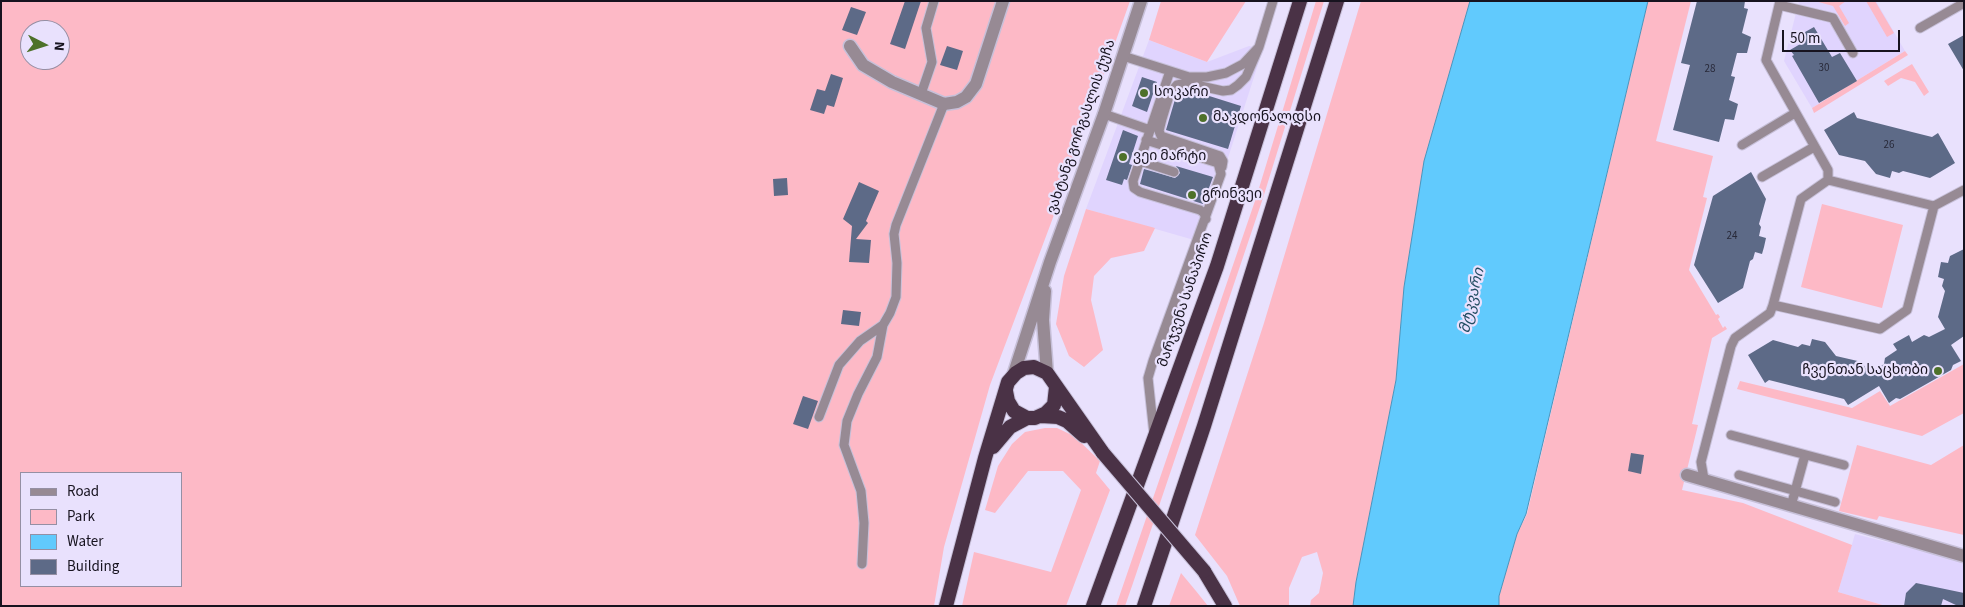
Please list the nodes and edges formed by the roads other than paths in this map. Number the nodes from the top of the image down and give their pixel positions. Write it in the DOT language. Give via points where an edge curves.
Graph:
graph roads {
  1 [pos="934,1"];
  2 [pos="1003,1"];
  3 [pos="1141,1"];
  4 [pos="1273,1"];
  5 [pos="1300,1"];
  6 [pos="1337,1"];
  7 [pos="1779,3"];
  8 [pos="1964,3"];
  9 [pos="1920,28"];
  10 [pos="850,46"];
  11 [pos="1258,48"];
  12 [pos="1853,53"];
  13 [pos="1124,56"];
  14 [pos="1170,71"];
  15 [pos="921,94"];
  16 [pos="944,104"];
  17 [pos="1795,113"];
  18 [pos="1104,114"];
  19 [pos="1150,130"];
  20 [pos="1146,140"];
  21 [pos="1742,145"];
  22 [pos="1814,147"];
  23 [pos="1140,161"];
  24 [pos="1174,172"];
  25 [pos="1221,174"];
  26 [pos="1762,177"];
  27 [pos="1828,180"];
  28 [pos="1964,190"];
  29 [pos="1934,206"];
  30 [pos="1206,219"];
  31 [pos="1050,262"];
  32 [pos="1773,305"];
  33 [pos="883,325"];
  34 [pos="1047,372"];
  35 [pos="1013,376"];
  36 [pos="1056,387"];
  37 [pos="1006,390"];
  38 [pos="819,417"];
  39 [pos="1034,417"];
  40 [pos="1731,435"];
  41 [pos="1154,439"];
  42 [pos="1103,453"];
  43 [pos="1805,455"];
  44 [pos="984,458"];
  45 [pos="1844,465"];
  46 [pos="1739,475"];
  47 [pos="1687,476"];
  48 [pos="1704,479"];
  49 [pos="1795,490"];
  50 [pos="1836,502"];
  51 [pos="1791,506"];
  52 [pos="1964,556"];
  53 [pos="862,564"];
  54 [pos="1103,581"];
  55 [pos="947,604"];
  56 [pos="1085,606"];
  57 [pos="1093,606"];
  58 [pos="1144,606"];
  59 [pos="1225,606"];
  1 -- 15 [label="lane" via="926,28 932,62"];
  2 -- 16 [label="street" via="976,84 966,97"];
  3 -- 13 [label="street, ვახტანგ გორგასლის ქუჩა"];
  4 -- 11 [label="lane"];
  5 -- 41 [label="highway, მარჯვენა სანაპირო" via="1217,266"];
  6 -- 58 [label="highway" via="1207,417"];
  7 -- 12 [label="lane" via="1833,18"];
  7 -- 17 [label="lane" via="1766,60"];
  8 -- 9 [label="lane"];
  10 -- 15 [label="street" via="863,65"];
  11 -- 14 [label="lane" via="1243,64 1226,73 1190,77"];
  11 -- 25 [label="lane" via="1246,77 1231,90 1177,85 1170,92 1162,119 1161,136 1220,156 1223,161"];
  13 -- 14 [label="lane"];
  13 -- 18 [label="street, ვახტანგ გორგასლის ქუჩა"];
  14 -- 19 [label="lane"];
  15 -- 16 [label="street"];
  16 -- 33 [label="lane" via="896,225 896,297"];
  17 -- 21 [label="lane"];
  17 -- 22 [label="lane"];
  18 -- 19 [label="lane"];
  18 -- 31 [label="street, ვახტანგ გორგასლის ქუჩა"];
  19 -- 20 [label="lane"];
  20 -- 23 [label="lane"];
  20 -- 25 [label="lane" via="1218,163"];
  22 -- 26 [label="lane"];
  22 -- 27 [label="lane" via="1828,170"];
  23 -- 24 [label="lane"];
  23 -- 30 [label="lane" via="1134,188 1200,210"];
  25 -- 30 [label="lane"];
  27 -- 29 [label="lane"];
  27 -- 32 [label="lane" via="1801,199"];
  28 -- 29 [label="lane"];
  29 -- 32 [label="lane" via="1907,310 1880,329"];
  30 -- 41 [label="lane" via="1148,378"];
  31 -- 34 [label="street" via="1043,320"];
  31 -- 35 [label="street"];
  32 -- 48 [label="lane" via="1770,313 1735,338 1731,346 1701,462"];
  33 -- 38 [label="lane" via="860,341 839,365"];
  33 -- 53 [label="lane" via="877,357 858,394 848,421 844,446 861,491 864,523"];
  34 -- 35 [label="highway" via="1028,367"];
  34 -- 36 [label="highway"];
  35 -- 37 [label="highway"];
  36 -- 39 [label="highway" via="1054,404"];
  36 -- 42 [label="highway"];
  37 -- 39 [label="highway" via="1010,406 1020,415"];
  37 -- 44 [label="highway"];
  39 -- 42 [label="highway" via="1066,421"];
  39 -- 44 [label="highway" via="1010,426"];
  40 -- 43 [label="lane"];
  41 -- 54 [label="highway, მარჯვენა სანაპირო"];
  42 -- 59 [label="highway, bridge" via="1204,571"];
  43 -- 45 [label="lane"];
  43 -- 49 [label="lane"];
  44 -- 55 [label="highway"];
  46 -- 49 [label="lane"];
  47 -- 48 [label="street"];
  48 -- 51 [label="street"];
  49 -- 50 [label="lane"];
  49 -- 51 [label="lane"];
  51 -- 52 [label="street"];
  54 -- 56 [label="highway"];
  54 -- 57 [label="highway, მარჯვენა სანაპირო"];
}
